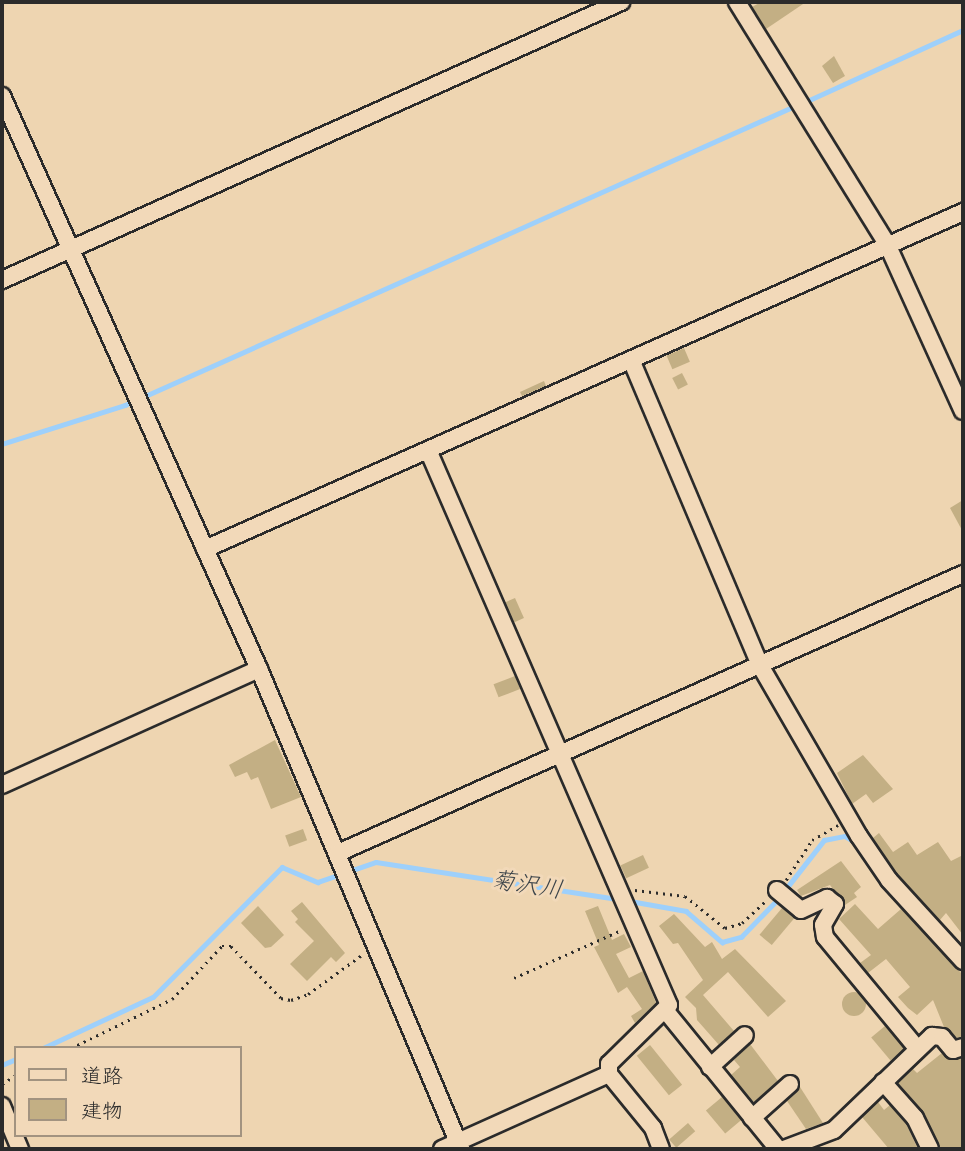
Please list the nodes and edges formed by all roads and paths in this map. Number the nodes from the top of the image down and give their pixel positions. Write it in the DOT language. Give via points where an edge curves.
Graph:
graph roads {
  1 [pos="621,2"];
  2 [pos="737,2"];
  3 [pos="2,96"];
  4 [pos="963,212"];
  5 [pos="888,246"];
  6 [pos="71,250"];
  7 [pos="2,280"];
  8 [pos="632,362"];
  9 [pos="963,411"];
  10 [pos="428,450"];
  11 [pos="205,550"];
  12 [pos="963,574"];
  13 [pos="761,667"];
  14 [pos="260,669"];
  15 [pos="559,754"];
  16 [pos="2,785"];
  17 [pos="851,822"];
  18 [pos="338,853"];
  19 [pos="618,888"];
  20 [pos="777,890"];
  21 [pos="633,924"];
  22 [pos="375,946"];
  23 [pos="963,961"];
  24 [pos="514,978"];
  25 [pos="665,1010"];
  26 [pos="745,1035"];
  27 [pos="75,1046"];
  28 [pos="916,1047"];
  29 [pos="963,1047"];
  30 [pos="710,1067"];
  31 [pos="609,1074"];
  32 [pos="883,1082"];
  33 [pos="790,1084"];
  34 [pos="2,1106"];
  35 [pos="752,1118"];
  36 [pos="14,1135"];
  37 [pos="821,1144"];
  38 [pos="460,1146"];
  39 [pos="442,1149"];
  40 [pos="661,1149"];
  41 [pos="778,1149"];
  42 [pos="784,1149"];
  43 [pos="930,1149"];
  1 -- 6 [label="street"];
  2 -- 5 [label="street"];
  3 -- 6 [label="street"];
  4 -- 5 [label="street"];
  5 -- 8 [label="street"];
  5 -- 9 [label="street"];
  6 -- 7 [label="street"];
  6 -- 11 [label="street"];
  8 -- 10 [label="street"];
  8 -- 13 [label="street"];
  10 -- 11 [label="street"];
  10 -- 15 [label="street"];
  11 -- 14 [label="street"];
  12 -- 13 [label="street"];
  13 -- 15 [label="street"];
  13 -- 17 [label="street"];
  14 -- 16 [label="street"];
  14 -- 18 [label="street"];
  15 -- 18 [label="street"];
  15 -- 19 [label="street"];
  17 -- 20 [label="path" via="812,840"];
  17 -- 23 [label="street" via="889,880"];
  18 -- 22 [label="street"];
  19 -- 20 [label="path" via="685,896 719,925 733,928"];
  19 -- 21 [label="street"];
  20 -- 28 [label="street" via="801,910 827,898 835,904 823,925 825,937"];
  21 -- 24 [label="path"];
  21 -- 25 [label="street" via="669,1005"];
  22 -- 27 [label="path" via="308,994 291,1000 281,998 231,946 222,946 172,999"];
  22 -- 38 [label="street"];
  25 -- 30 [label="street"];
  25 -- 31 [label="street" via="608,1064"];
  26 -- 30 [label="street"];
  28 -- 29 [label="street" via="936,1035 953,1050"];
  28 -- 32 [label="street"];
  30 -- 35 [label="street"];
  31 -- 38 [label="street"];
  31 -- 40 [label="street" via="641,1109"];
  32 -- 37 [label="street"];
  32 -- 43 [label="street" via="915,1118"];
  33 -- 35 [label="street"];
  34 -- 36 [label="street"];
  35 -- 41 [label="street"];
  37 -- 42 [label="street"];
  38 -- 39 [label="street"];
}
